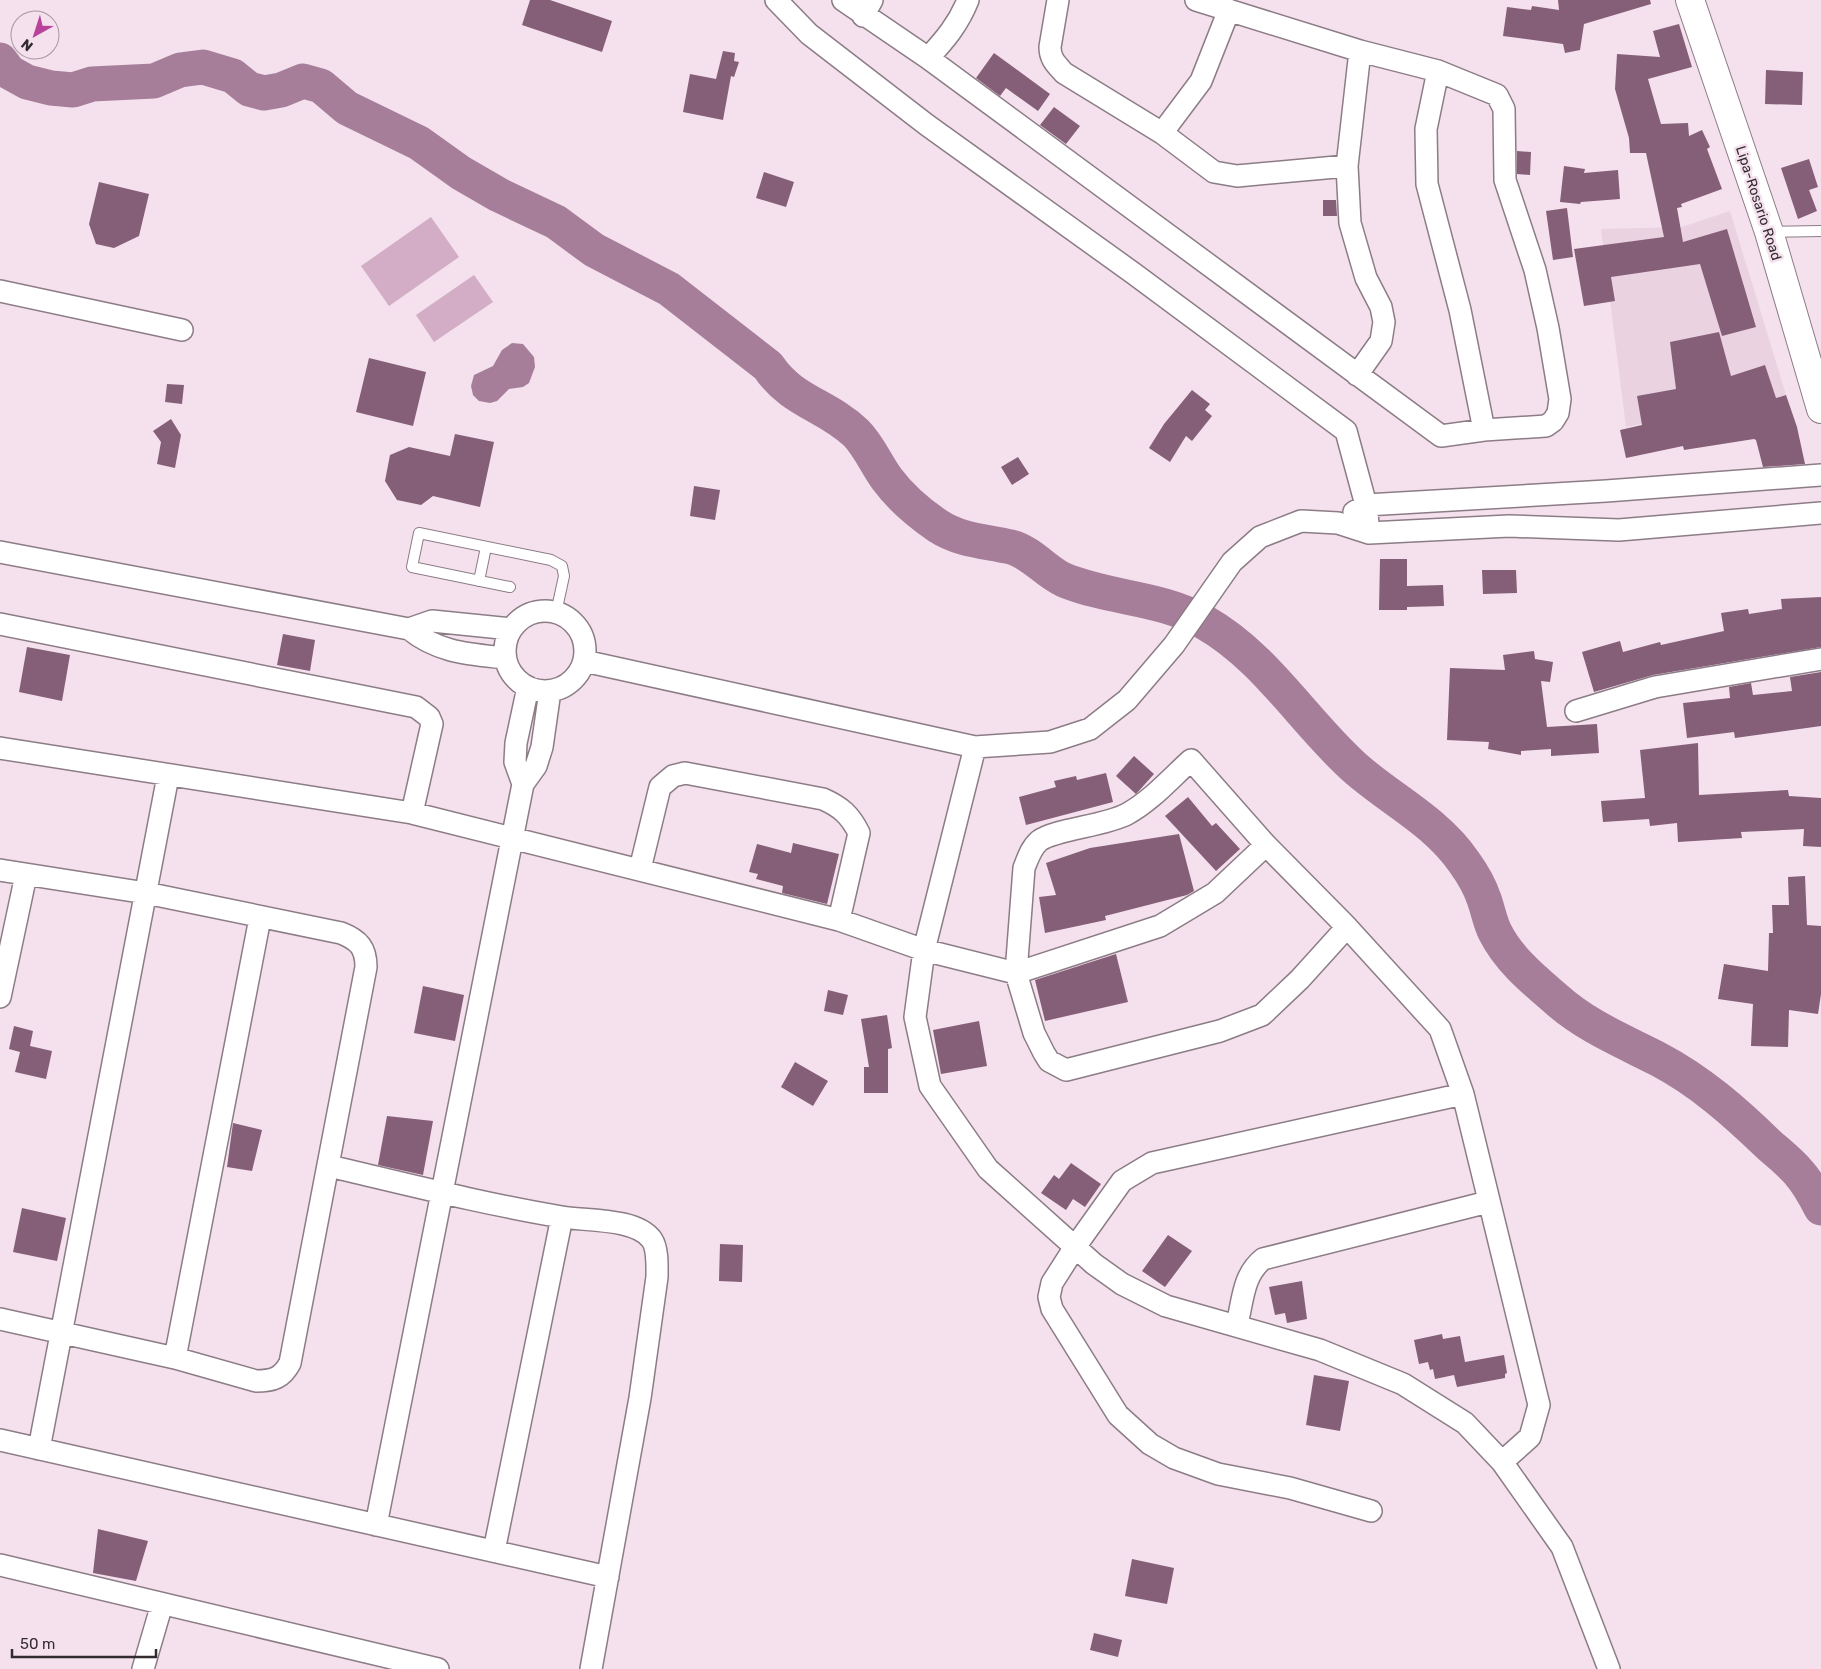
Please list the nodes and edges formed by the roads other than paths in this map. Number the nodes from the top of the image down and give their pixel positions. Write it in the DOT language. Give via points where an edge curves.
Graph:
graph roads {
  1 [pos="776,0"];
  2 [pos="843,0"];
  3 [pos="968,0"];
  4 [pos="1058,0"];
  5 [pos="1196,0"];
  6 [pos="1690,0"];
  7 [pos="868,8"];
  8 [pos="1229,10"];
  9 [pos="1360,51"];
  10 [pos="928,58"];
  11 [pos="1438,71"];
  12 [pos="1162,133"];
  13 [pos="1347,166"];
  14 [pos="1821,231"];
  15 [pos="1770,232"];
  16 [pos="0,291"];
  17 [pos="182,330"];
  18 [pos="1357,375"];
  19 [pos="1821,409"];
  20 [pos="1484,430"];
  21 [pos="1821,475"];
  22 [pos="1557,494"];
  23 [pos="1366,504"];
  24 [pos="1821,514"];
  25 [pos="1338,523"];
  26 [pos="1559,528"];
  27 [pos="1369,533"];
  28 [pos="486,548"];
  29 [pos="0,552"];
  30 [pos="479,581"];
  31 [pos="510,588"];
  32 [pos="556,613"];
  33 [pos="0,624"];
  34 [pos="409,629"];
  35 [pos="511,629"];
  36 [pos="505,658"];
  37 [pos="1821,659"];
  38 [pos="584,661"];
  39 [pos="528,687"];
  40 [pos="550,691"];
  41 [pos="1576,710"];
  42 [pos="975,747"];
  43 [pos="0,748"];
  44 [pos="168,776"];
  45 [pos="523,784"];
  46 [pos="412,813"];
  47 [pos="513,837"];
  48 [pos="1266,845"];
  49 [pos="640,869"];
  50 [pos="0,870"];
  51 [pos="26,875"];
  52 [pos="146,893"];
  53 [pos="260,918"];
  54 [pos="839,920"];
  55 [pos="1346,927"];
  56 [pos="924,950"];
  57 [pos="1016,973"];
  58 [pos="0,997"];
  59 [pos="1463,1094"];
  60 [pos="329,1166"];
  61 [pos="441,1192"];
  62 [pos="1488,1202"];
  63 [pos="562,1217"];
  64 [pos="1075,1247"];
  65 [pos="0,1320"];
  66 [pos="1237,1324"];
  67 [pos="61,1332"];
  68 [pos="175,1358"];
  69 [pos="0,1440"];
  70 [pos="39,1449"];
  71 [pos="1502,1462"];
  72 [pos="1371,1511"];
  73 [pos="376,1525"];
  74 [pos="494,1551"];
  75 [pos="0,1565"];
  76 [pos="608,1577"];
  77 [pos="162,1604"];
  78 [pos="143,1669"];
  79 [pos="438,1669"];
  80 [pos="591,1669"];
  81 [pos="1609,1669"];
  1 -- 23 [label="street" via="809,34 927,125 1181,308 1346,432"];
  2 -- 7 [label="street"];
  3 -- 10 [label="street" via="952,30"];
  4 -- 12 [label="street" via="1050,47 1053,62"];
  5 -- 8 [label="street"];
  6 -- 15 [label="main road, Lipa-Rosario Road"];
  7 -- 10 [label="street"];
  8 -- 9 [label="street"];
  8 -- 12 [label="street" via="1201,81"];
  9 -- 11 [label="street"];
  9 -- 13 [label="street"];
  10 -- 18 [label="street"];
  11 -- 20 [label="street" via="1426,129 1427,184 1460,310"];
  11 -- 20 [label="street" via="1490,91 1502,101 1506,180 1536,270 1560,399 1558,413 1546,426"];
  12 -- 13 [label="street" via="1214,172 1237,176"];
  13 -- 18 [label="street" via="1350,223 1366,278 1382,307 1384,322 1381,341"];
  14 -- 15 [label="lane"];
  15 -- 19 [label="main road, Lipa-Rosario Road"];
  16 -- 17 [label="street"];
  18 -- 20 [label="street" via="1441,436"];
  21 -- 22 [label="street"];
  22 -- 23 [label="street"];
  22 -- 26 [label="street"];
  23 -- 25 [label="street"];
  23 -- 27 [label="street"];
  24 -- 26 [label="street" via="1619,530"];
  25 -- 27 [label="street"];
  25 -- 42 [label="street" via="1301,521 1260,537 1232,562 1174,645 1127,700 1090,729 1050,742"];
  26 -- 27 [label="street" via="1509,526"];
  28 -- 30 [label="lane"];
  28 -- 30 [label="lane" via="419,534 412,567"];
  28 -- 32 [label="lane" via="551,560 562,566 564,576"];
  29 -- 34 [label="street"];
  30 -- 31 [label="lane"];
  32 -- 35 [label="street" via="531,613"];
  32 -- 38 [label="street" via="576,626 583,637"];
  33 -- 46 [label="street" via="416,707 429,717 432,724"];
  34 -- 35 [label="street" via="432,621"];
  34 -- 36 [label="street" via="425,642 448,650"];
  35 -- 36 [label="street"];
  36 -- 39 [label="street" via="517,680"];
  37 -- 41 [label="street" via="1654,687"];
  38 -- 40 [label="street" via="572,682"];
  38 -- 42 [label="street"];
  39 -- 40 [label="street"];
  39 -- 45 [label="street" via="515,762"];
  40 -- 45 [label="street" via="542,747 536,766"];
  42 -- 56 [label="street"];
  43 -- 44 [label="street"];
  44 -- 46 [label="street"];
  44 -- 52 [label="street"];
  45 -- 47 [label="street"];
  46 -- 47 [label="street"];
  47 -- 49 [label="street"];
  47 -- 61 [label="street"];
  48 -- 55 [label="street"];
  48 -- 57 [label="street" via="1215,893 1160,926"];
  48 -- 57 [label="street" via="1191,760 1128,814 1050,836 1030,852 1024,868"];
  49 -- 54 [label="street"];
  49 -- 54 [label="street" via="660,787 673,776 685,773 823,799 840,806 859,833"];
  50 -- 51 [label="street"];
  51 -- 52 [label="street"];
  51 -- 58 [label="street"];
  52 -- 53 [label="street"];
  52 -- 67 [label="street"];
  53 -- 60 [label="street" via="341,933 362,945 366,954"];
  53 -- 68 [label="street"];
  54 -- 56 [label="street"];
  55 -- 57 [label="street" via="1300,979 1262,1015 1220,1031 1066,1070 1049,1061 1044,1053 1034,1033"];
  55 -- 59 [label="street" via="1440,1029"];
  56 -- 57 [label="street"];
  56 -- 64 [label="street" via="915,1017 930,1086 988,1169"];
  59 -- 62 [label="street"];
  59 -- 64 [label="street" via="1152,1163 1122,1181"];
  60 -- 61 [label="street"];
  60 -- 68 [label="street" via="286,1371 269,1381 256,1381"];
  61 -- 63 [label="street"];
  61 -- 73 [label="street"];
  62 -- 66 [label="street" via="1263,1259 1251,1270"];
  62 -- 71 [label="street" via="1539,1406 1530,1437"];
  63 -- 74 [label="street"];
  63 -- 76 [label="street" via="624,1224 652,1240 657,1260 640,1398"];
  64 -- 66 [label="street" via="1122,1284 1166,1306"];
  64 -- 72 [label="street" via="1052,1283 1049,1297 1052,1309 1118,1416 1150,1444 1174,1458 1218,1474 1290,1488"];
  65 -- 67 [label="street"];
  66 -- 71 [label="street" via="1320,1350 1403,1384 1465,1423"];
  67 -- 68 [label="street"];
  67 -- 70 [label="street"];
  69 -- 70 [label="street"];
  70 -- 73 [label="street"];
  71 -- 81 [label="street" via="1562,1547"];
  73 -- 74 [label="street"];
  74 -- 76 [label="street"];
  75 -- 77 [label="street"];
  76 -- 80 [label="street"];
  77 -- 78 [label="street"];
  77 -- 79 [label="street"];
}
